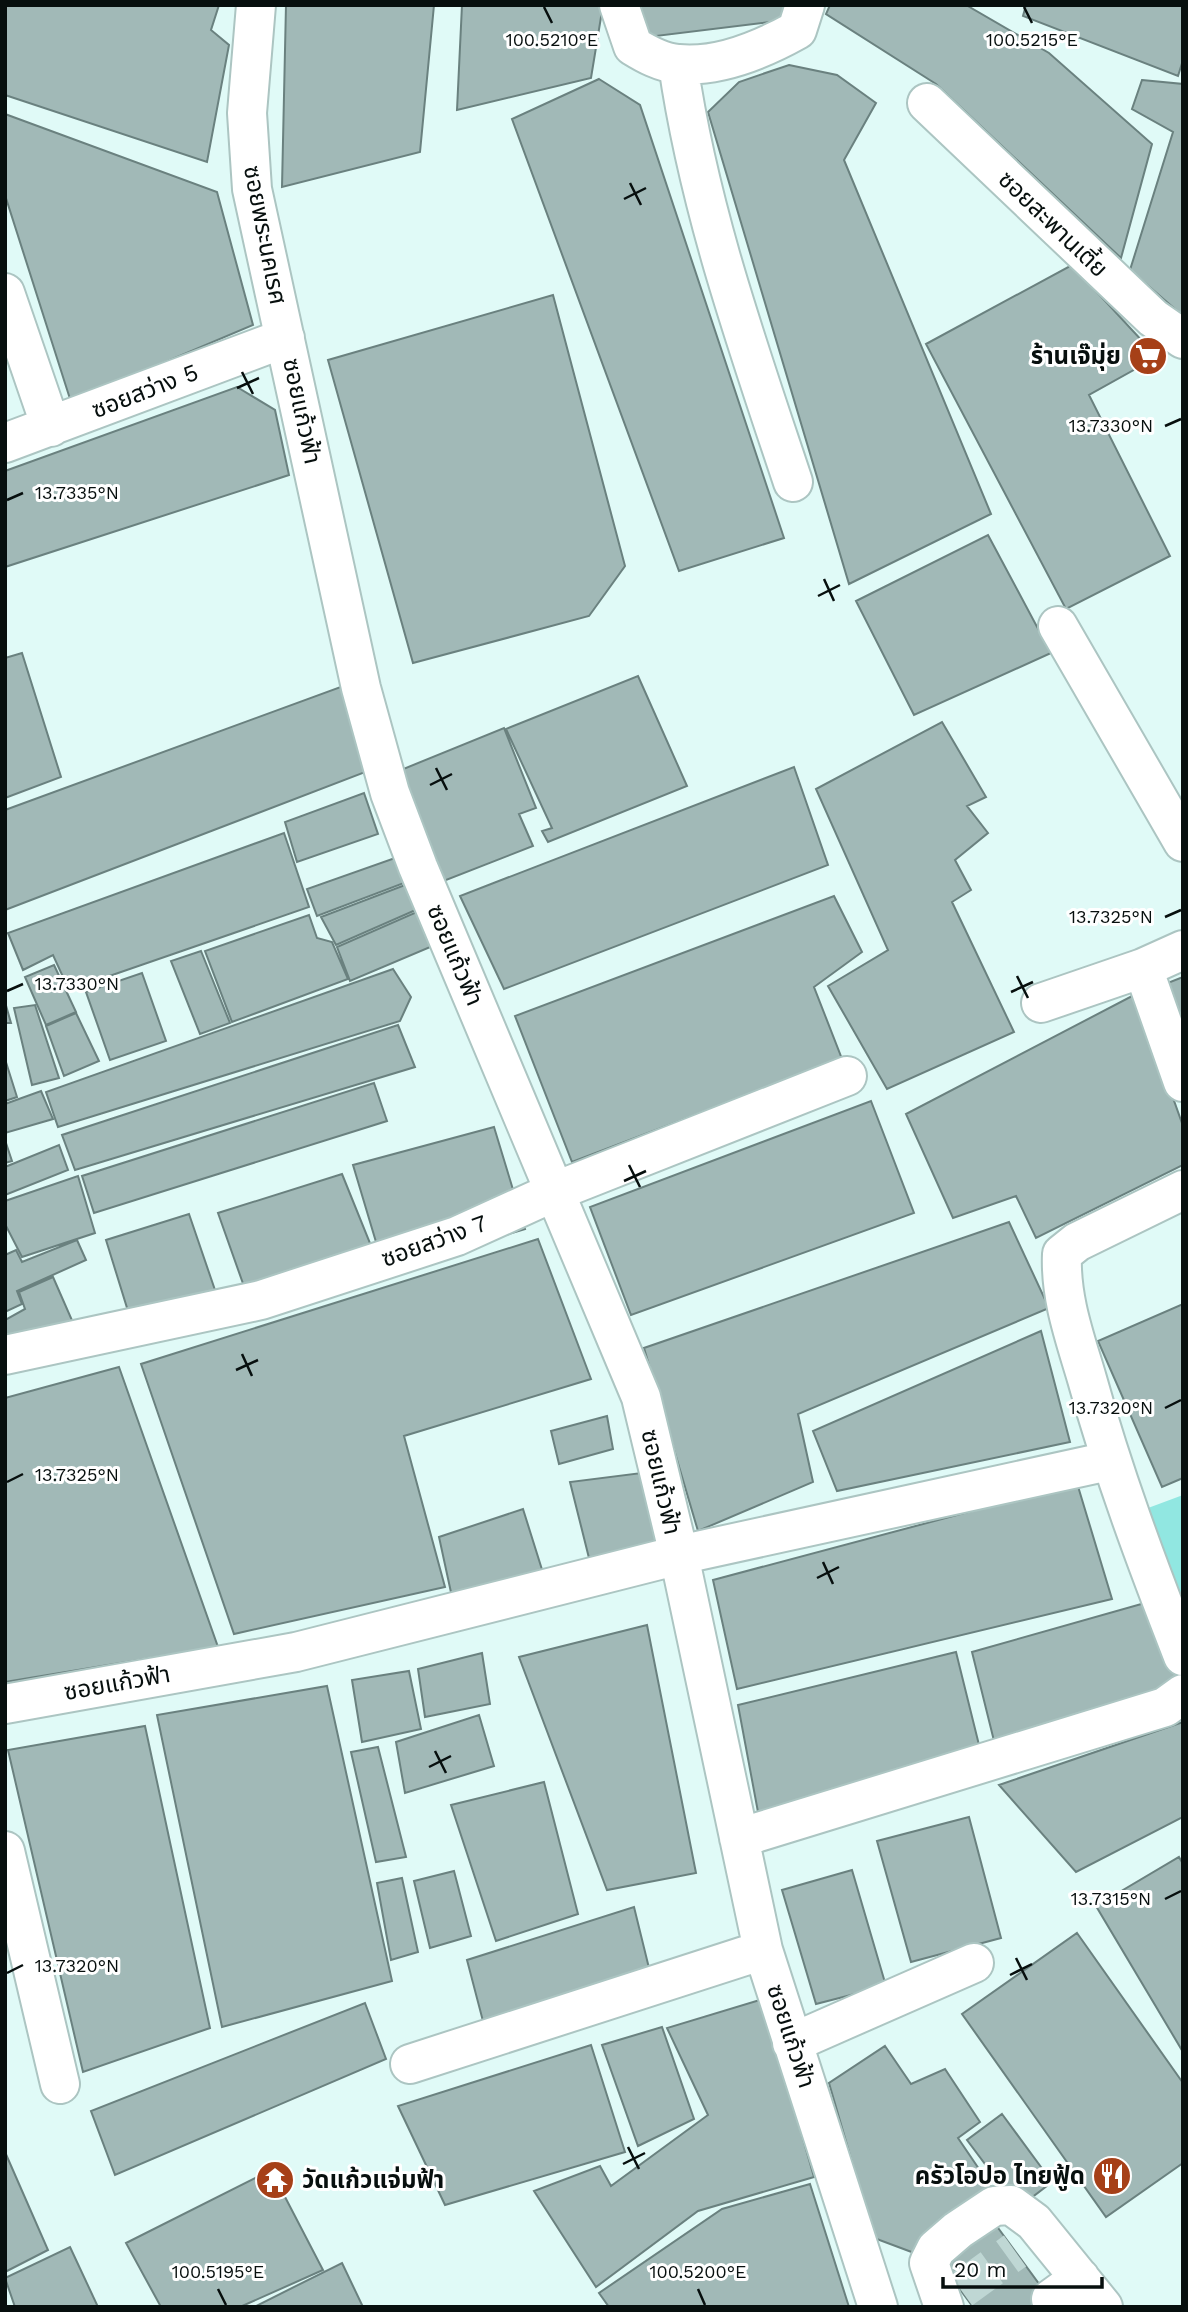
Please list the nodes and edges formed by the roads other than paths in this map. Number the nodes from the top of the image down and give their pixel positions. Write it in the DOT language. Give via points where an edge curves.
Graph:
graph roads {
  1 [pos="257,5"];
  2 [pos="619,5"];
  3 [pos="801,17"];
  4 [pos="678,64"];
  5 [pos="927,103"];
  6 [pos="5,293"];
  7 [pos="285,338"];
  8 [pos="1183,340"];
  9 [pos="51,427"];
  10 [pos="5,443"];
  11 [pos="793,482"];
  12 [pos="1058,626"];
  13 [pos="1183,842"];
  14 [pos="1183,950"];
  15 [pos="1143,968"];
  16 [pos="1041,1003"];
  17 [pos="847,1076"];
  18 [pos="1183,1082"];
  19 [pos="556,1191"];
  20 [pos="1183,1191"];
  21 [pos="5,1355"];
  22 [pos="1110,1461"];
  23 [pos="678,1555"];
  24 [pos="1183,1656"];
  25 [pos="1183,1694"];
  26 [pos="5,1703"];
  27 [pos="739,1838"];
  28 [pos="5,1851"];
  29 [pos="763,1950"];
  30 [pos="974,1963"];
  31 [pos="792,2043"];
  32 [pos="410,2064"];
  33 [pos="60,2084"];
  34 [pos="1078,2295"];
  35 [pos="949,2300"];
  36 [pos="878,2307"];
  1 -- 7 [label="street, ซอยพระนคเรศ" via="247,113 252,188"];
  2 -- 4 [label="street" via="632,46"];
  3 -- 4 [label="street" via="770,45 724,59"];
  4 -- 11 [label="street" via="688,137 716,250"];
  5 -- 8 [label="street, ซอยสะพานเตี้ย" via="1153,318"];
  6 -- 9 [label="street"];
  7 -- 9 [label="street, ซอยสว่าง 5"];
  7 -- 19 [label="street, ซอยแก้วฟ้า" via="361,688 390,793"];
  9 -- 10 [label="street, ซอยสว่าง 5"];
  12 -- 13 [label="street"];
  14 -- 15 [label="street"];
  15 -- 16 [label="street"];
  15 -- 18 [label="street"];
  17 -- 19 [label="street, ซอยสว่าง 7"];
  19 -- 21 [label="street, ซอยสว่าง 7" via="457,1236 261,1300"];
  19 -- 23 [label="street, ซอยแก้วฟ้า" via="641,1397"];
  20 -- 22 [label="street" via="1077,1242 1062,1254 1069,1318"];
  22 -- 23 [label="street, ซอยแก้วฟ้า"];
  22 -- 24 [label="street"];
  23 -- 26 [label="street, ซอยแก้วฟ้า" via="296,1652"];
  23 -- 27 [label="street, ซอยแก้วฟ้า"];
  25 -- 27 [label="street" via="1165,1707"];
  27 -- 29 [label="street, ซอยแก้วฟ้า"];
  28 -- 33 [label="street"];
  29 -- 31 [label="street, ซอยแก้วฟ้า"];
  29 -- 32 [label="street"];
  30 -- 31 [label="street"];
  31 -- 36 [label="street, ซอยแก้วฟ้า"];
  34 -- 35 [label="street" via="1029,2242 1034,2222 1011,2205 994,2206 936,2249 929,2263"];
}
